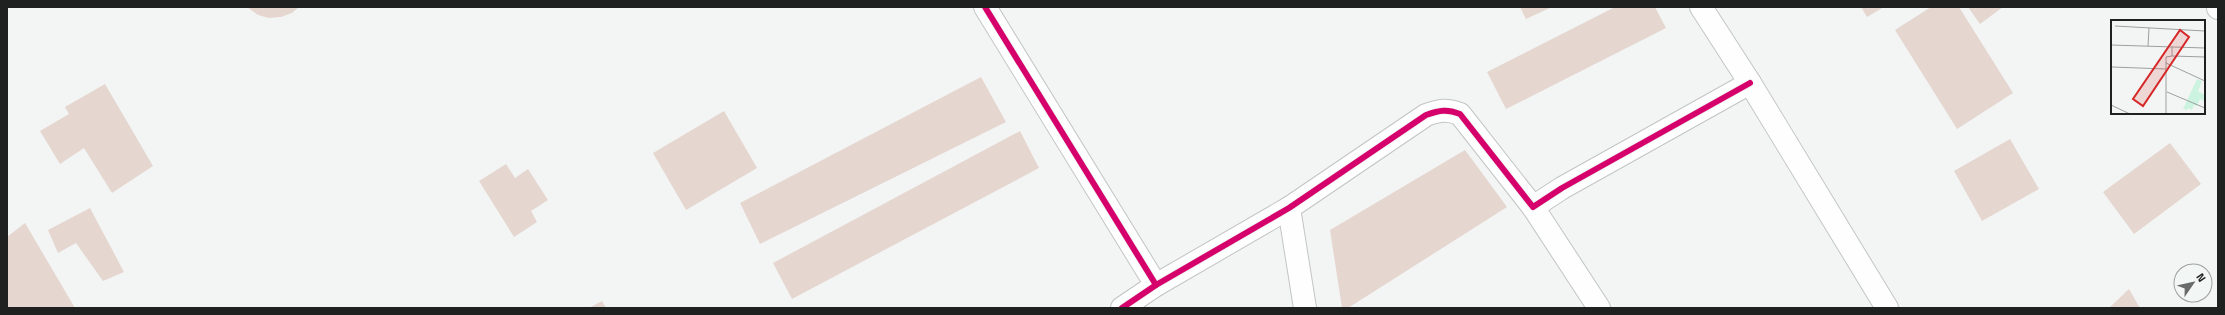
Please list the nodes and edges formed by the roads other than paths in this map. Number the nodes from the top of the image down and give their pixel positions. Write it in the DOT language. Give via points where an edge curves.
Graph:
graph roads {
  1 [pos="985,7"];
  2 [pos="1701,7"];
  3 [pos="1750,83"];
  4 [pos="1289,208"];
  5 [pos="1533,208"];
  6 [pos="1156,285"];
  7 [pos="1122,308"];
  8 [pos="1305,308"];
  9 [pos="1599,308"];
  10 [pos="1887,308"];
  1 -- 6 [label="street"];
  2 -- 3 [label="street"];
  3 -- 5 [label="street" via="1562,188"];
  3 -- 10 [label="street"];
  4 -- 5 [label="street" via="1426,115 1448,109 1460,114"];
  4 -- 6 [label="street"];
  4 -- 8 [label="street"];
  5 -- 9 [label="street"];
  6 -- 7 [label="street"];
}
